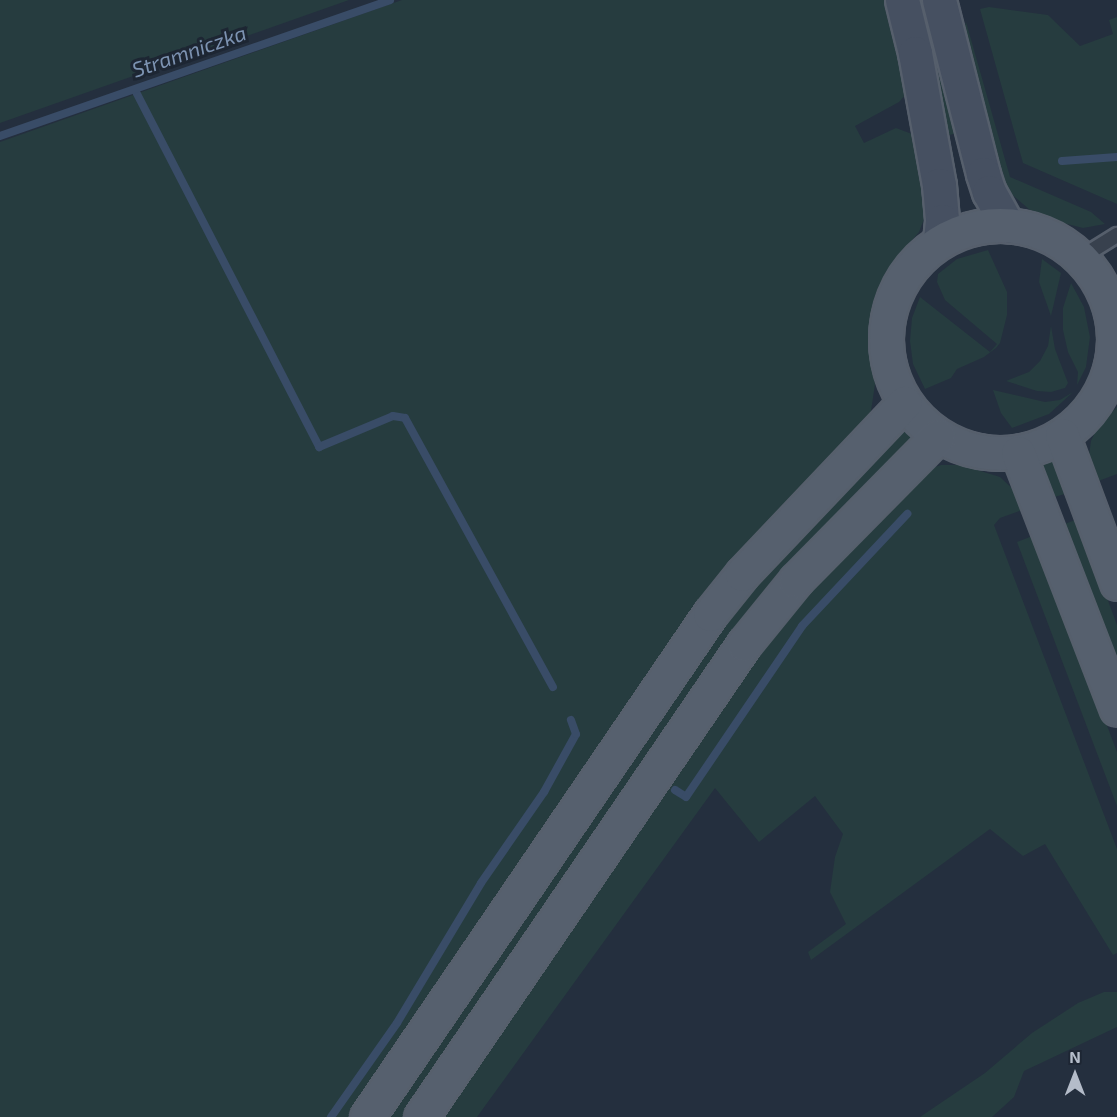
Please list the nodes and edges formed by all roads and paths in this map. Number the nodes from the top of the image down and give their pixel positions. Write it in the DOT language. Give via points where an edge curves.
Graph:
graph roads {
  1 [pos="902,0"];
  2 [pos="939,0"];
  3 [pos="1007,225"];
  4 [pos="1117,235"];
  5 [pos="940,241"];
  6 [pos="1080,258"];
  7 [pos="1112,297"];
  8 [pos="1113,374"];
  9 [pos="904,403"];
  10 [pos="1062,435"];
  11 [pos="938,436"];
  12 [pos="1018,453"];
  13 [pos="1117,583"];
  14 [pos="1117,709"];
  15 [pos="367,1117"];
  16 [pos="422,1117"];
  1 -- 5 [label="main road" via="939,185"];
  2 -- 3 [label="main road" via="982,174"];
  3 -- 5 [label="main road" via="972,228"];
  3 -- 6 [label="main road" via="1050,236"];
  4 -- 6 [label="lane"];
  5 -- 9 [label="main road" via="901,280 886,320 887,363"];
  6 -- 7 [label="main road"];
  7 -- 8 [label="main road"];
  8 -- 10 [label="main road" via="1091,408"];
  9 -- 11 [label="main road"];
  9 -- 15 [label="main road" via="742,574 710,614"];
  10 -- 12 [label="main road"];
  10 -- 13 [label="main road"];
  11 -- 12 [label="main road" via="976,452"];
  11 -- 16 [label="main road" via="796,580 744,644"];
  12 -- 14 [label="main road"];
}
